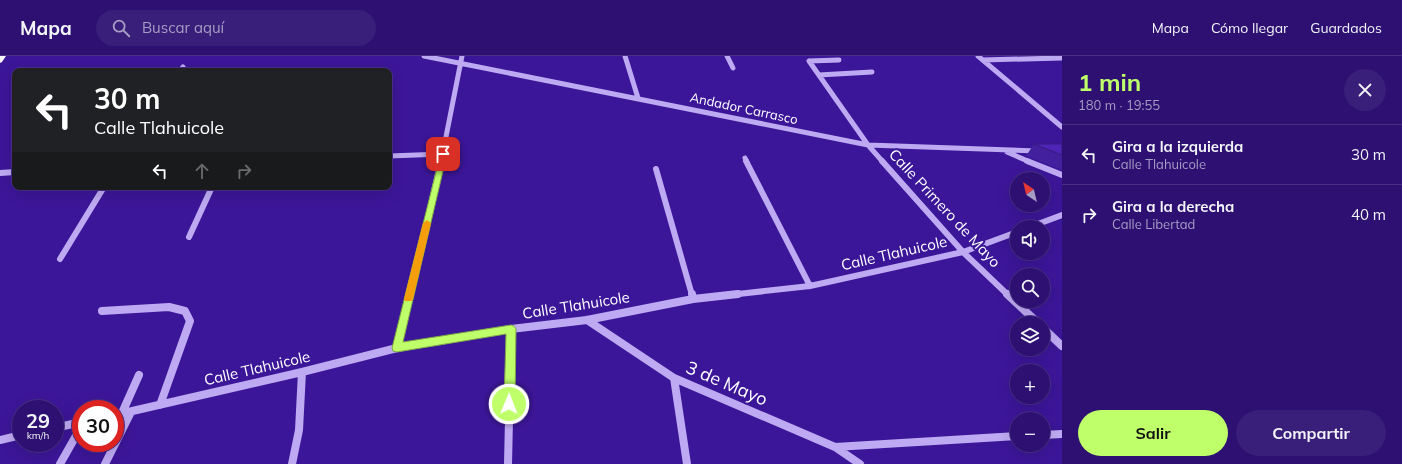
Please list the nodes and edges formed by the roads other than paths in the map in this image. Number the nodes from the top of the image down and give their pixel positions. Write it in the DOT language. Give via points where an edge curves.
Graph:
graph roads {
  1 [pos="3,56"];
  2 [pos="424,56"];
  3 [pos="462,56"];
  4 [pos="626,56"];
  5 [pos="727,56"];
  6 [pos="978,56"];
  7 [pos="1062,58"];
  8 [pos="839,60"];
  9 [pos="983,60"];
  10 [pos="0,61"];
  11 [pos="460,63"];
  12 [pos="733,68"];
  13 [pos="872,72"];
  14 [pos="819,75"];
  15 [pos="638,98"];
  16 [pos="1062,127"];
  17 [pos="868,145"];
  18 [pos="1001,150"];
  19 [pos="1047,152"];
  20 [pos="443,154"];
  21 [pos="392,156"];
  22 [pos="745,158"];
  23 [pos="656,169"];
  24 [pos="12,172"];
  25 [pos="0,173"];
  26 [pos="1062,174"];
  27 [pos="102,190"];
  28 [pos="211,190"];
  29 [pos="1062,215"];
  30 [pos="1049,220"];
  31 [pos="1010,235"];
  32 [pos="189,238"];
  33 [pos="963,252"];
  34 [pos="60,259"];
  35 [pos="810,286"];
  36 [pos="693,299"];
  37 [pos="102,311"];
  38 [pos="1031,316"];
  39 [pos="587,320"];
  40 [pos="511,329"];
  41 [pos="1050,335"];
  42 [pos="1062,346"];
  43 [pos="397,348"];
  44 [pos="302,372"];
  45 [pos="139,375"];
  46 [pos="674,378"];
  47 [pos="160,405"];
  48 [pos="124,411"];
  49 [pos="124,413"];
  50 [pos="1062,434"];
  51 [pos="1050,435"];
  52 [pos="1010,436"];
  53 [pos="12,437"];
  54 [pos="0,440"];
  55 [pos="72,443"];
  56 [pos="835,447"];
  57 [pos="110,452"];
  58 [pos="60,464"];
  59 [pos="106,464"];
  60 [pos="292,464"];
  61 [pos="508,464"];
  62 [pos="687,464"];
  63 [pos="860,464"];
  1 -- 10 [label="main road"];
  2 -- 11 [label="street, Andador Carrasco"];
  3 -- 11 [label="street"];
  4 -- 15 [label="street"];
  5 -- 12 [label="street"];
  6 -- 9 [label="street"];
  7 -- 9 [label="street"];
  8 -- 14 [label="street, Calle Primero de Mayo" via="808,62"];
  9 -- 16 [label="street"];
  11 -- 15 [label="street, Andador Carrasco"];
  11 -- 20 [label="street"];
  13 -- 14 [label="street"];
  14 -- 17 [label="street, Calle Primero de Mayo"];
  15 -- 17 [label="street, Andador Carrasco"];
  17 -- 18 [label="street, Andador Carrasco"];
  17 -- 33 [label="street, Calle Primero de Mayo"];
  18 -- 19 [label="street, Andador Carrasco"];
  18 -- 26 [label="street"];
  20 -- 21 [label="street"];
  20 -- 43 [label="street"];
  22 -- 35 [label="street"];
  23 -- 36 [label="street"];
  24 -- 25 [label="street"];
  27 -- 34 [label="street"];
  28 -- 32 [label="street"];
  29 -- 30 [label="street"];
  31 -- 33 [label="street, Calle Tlahuicole"];
  33 -- 35 [label="street, Calle Tlahuicole"];
  33 -- 38 [label="street, Calle Primero de Mayo"];
  35 -- 36 [label="street, Calle Tlahuicole"];
  36 -- 39 [label="street, Calle Tlahuicole"];
  37 -- 47 [label="street" via="169,307 185,311 190,321"];
  39 -- 40 [label="street, Calle Tlahuicole"];
  39 -- 46 [label="street, 3 de Mayo"];
  40 -- 43 [label="street, Calle Tlahuicole"];
  40 -- 61 [label="street"];
  41 -- 42 [label="street"];
  43 -- 44 [label="street, Calle Tlahuicole"];
  44 -- 47 [label="street, Calle Tlahuicole"];
  44 -- 60 [label="street" via="300,418 296,453"];
  45 -- 48 [label="street"];
  46 -- 56 [label="street, 3 de Mayo"];
  46 -- 62 [label="street"];
  47 -- 49 [label="street, Calle Tlahuicole"];
  50 -- 51 [label="street"];
  52 -- 56 [label="street"];
  53 -- 54 [label="street"];
  55 -- 58 [label="street"];
  56 -- 63 [label="street, 3 de Mayo"];
  57 -- 59 [label="street"];
}
